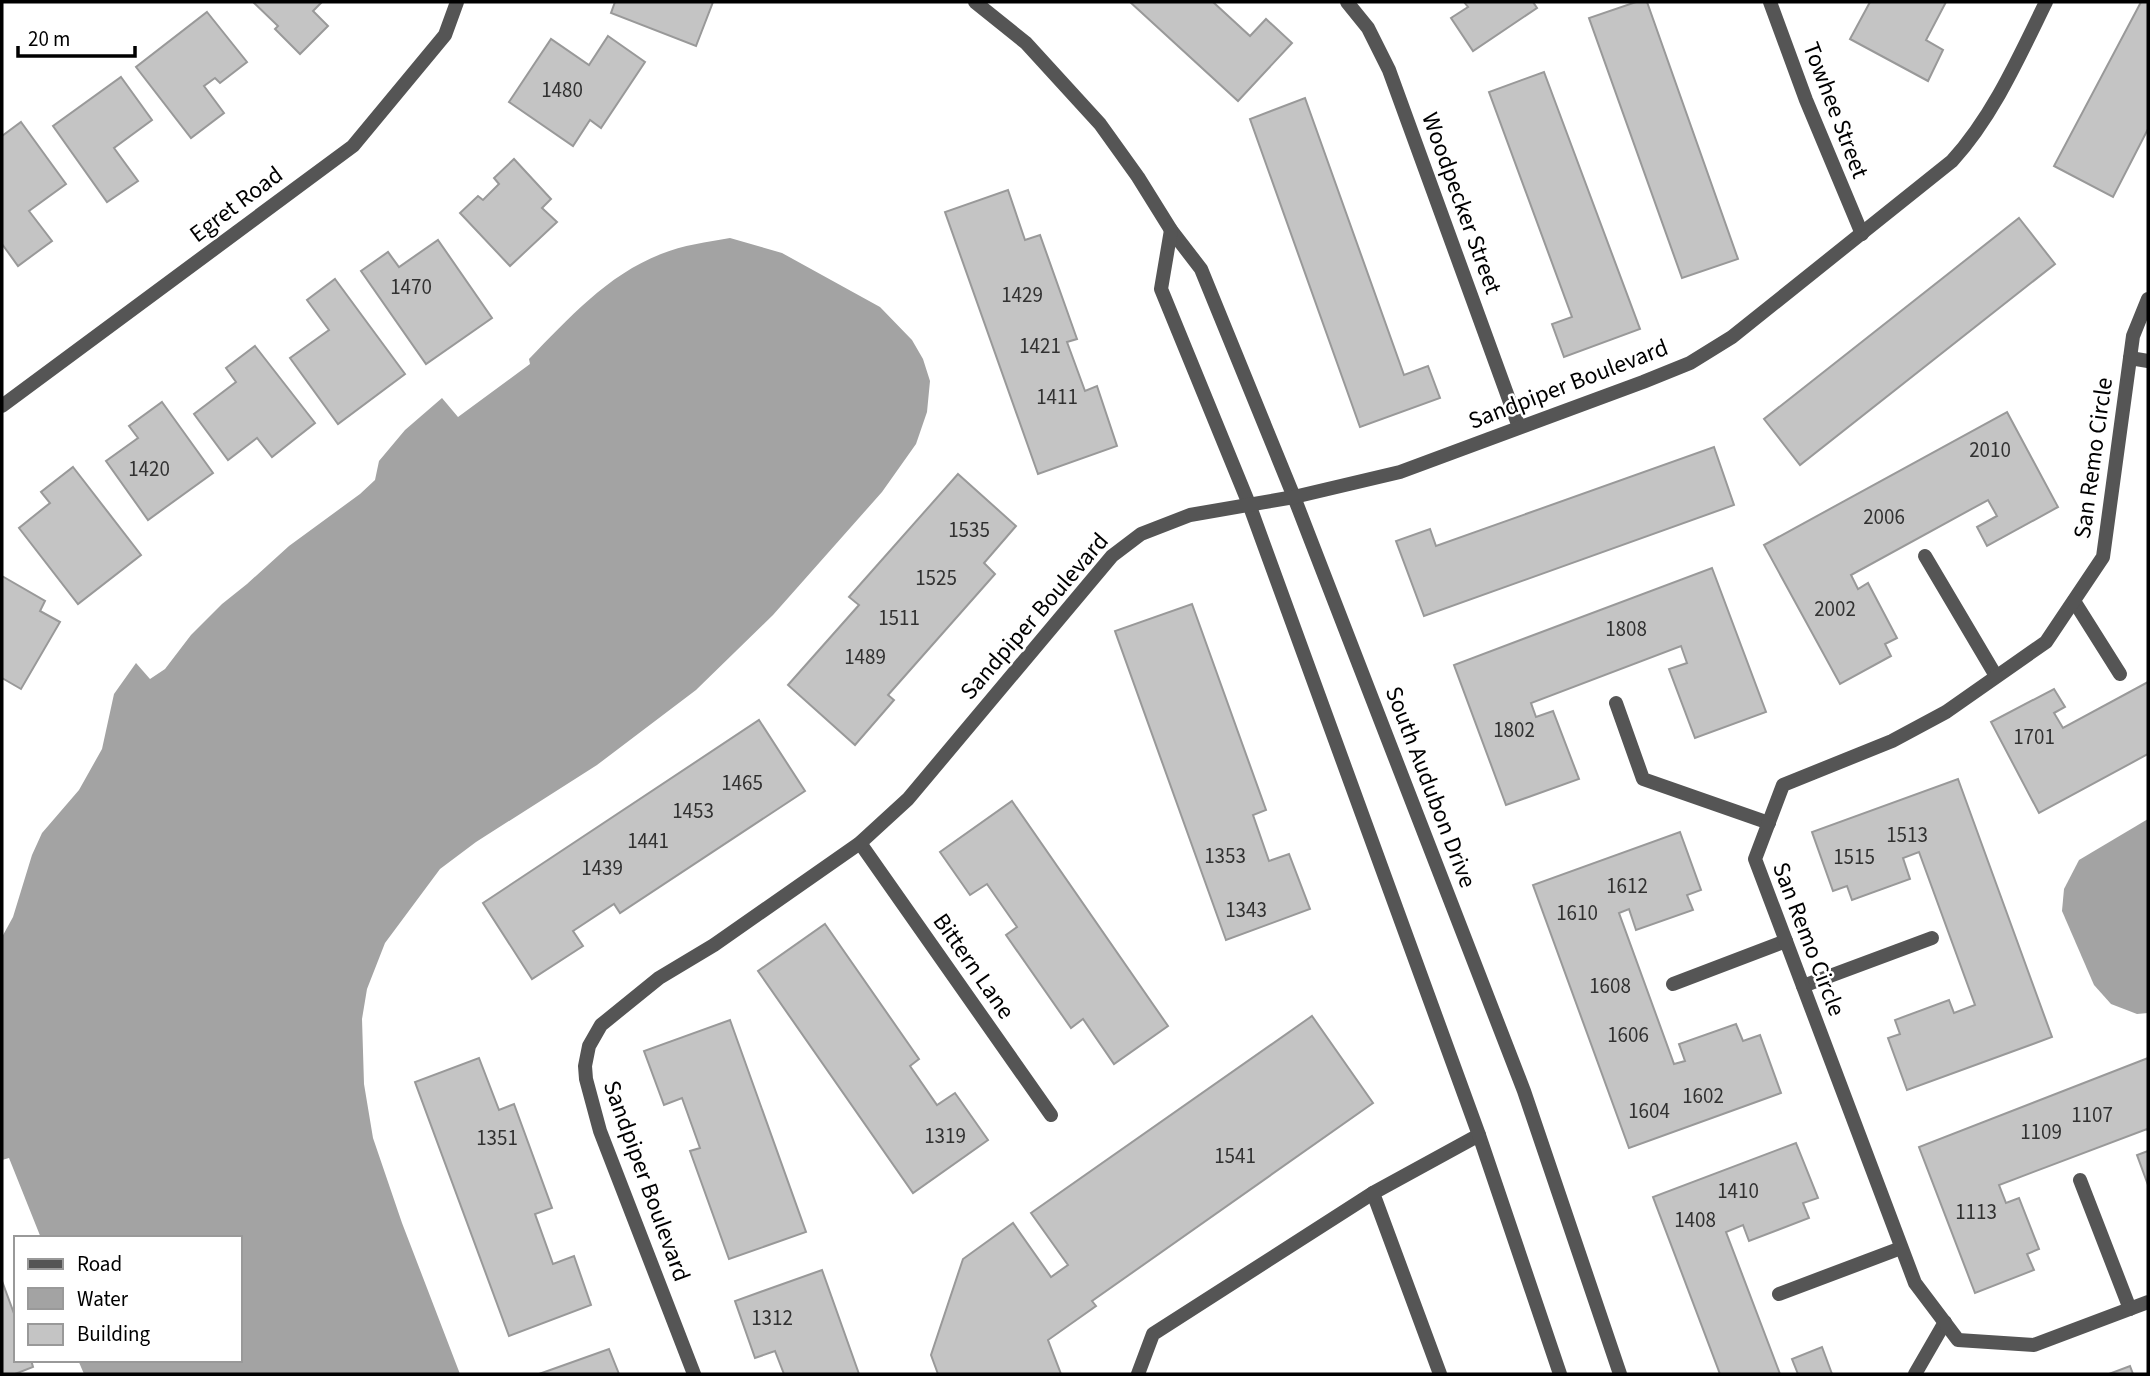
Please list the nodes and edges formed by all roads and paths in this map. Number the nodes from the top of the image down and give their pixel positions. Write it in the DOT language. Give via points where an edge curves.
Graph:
graph roads {
  1 [pos="457,2"];
  2 [pos="975,2"];
  3 [pos="1348,2"];
  4 [pos="1770,2"];
  5 [pos="2046,2"];
  6 [pos="1171,230"];
  7 [pos="1862,234"];
  8 [pos="2148,299"];
  9 [pos="2130,358"];
  10 [pos="2148,361"];
  11 [pos="2,406"];
  12 [pos="1519,427"];
  13 [pos="1294,497"];
  14 [pos="1249,504"];
  15 [pos="1925,556"];
  16 [pos="2074,601"];
  17 [pos="2120,674"];
  18 [pos="1997,676"];
  19 [pos="1616,703"];
  20 [pos="1769,823"];
  21 [pos="860,844"];
  22 [pos="1932,938"];
  23 [pos="1786,941"];
  24 [pos="1673,984"];
  25 [pos="1803,986"];
  26 [pos="1051,1115"];
  27 [pos="1479,1135"];
  28 [pos="2080,1180"];
  29 [pos="1373,1193"];
  30 [pos="1901,1248"];
  31 [pos="1779,1294"];
  32 [pos="2148,1302"];
  33 [pos="2130,1309"];
  34 [pos="1945,1322"];
  35 [pos="694,1374"];
  36 [pos="1138,1374"];
  37 [pos="1440,1374"];
  38 [pos="1560,1374"];
  39 [pos="1620,1374"];
  40 [pos="1914,1374"];
  1 -- 11 [label="street, Egret Road" via="445,35 353,146"];
  2 -- 6 [label="street, South Audubon Drive" via="1026,43 1100,124"];
  3 -- 12 [label="street, Woodpecker Street" via="1368,28 1389,70"];
  4 -- 7 [label="street, Towhee Street"];
  5 -- 7 [label="street, Sandpiper Boulevard" via="1970,142"];
  6 -- 13 [label="street, South Audubon Drive" via="1201,269"];
  6 -- 14 [label="street" via="1161,289"];
  7 -- 12 [label="street, Sandpiper Boulevard" via="1732,337 1690,363"];
  8 -- 9 [label="street, San Remo Circle" via="2133,336"];
  9 -- 10 [label="street"];
  9 -- 16 [label="street, San Remo Circle" via="2103,557"];
  12 -- 13 [label="street, Sandpiper Boulevard" via="1400,472"];
  13 -- 14 [label="street, Sandpiper Boulevard"];
  13 -- 39 [label="street, South Audubon Drive" via="1524,1091"];
  14 -- 21 [label="street, Sandpiper Boulevard" via="1164,524 1112,555 908,799"];
  14 -- 27 [label="street"];
  15 -- 18 [label="street"];
  16 -- 17 [label="street"];
  16 -- 18 [label="street, San Remo Circle" via="2046,642"];
  18 -- 20 [label="street, San Remo Circle" via="1946,712 1892,741 1783,785"];
  19 -- 20 [label="street" via="1643,779"];
  20 -- 23 [label="street, San Remo Circle" via="1755,859"];
  21 -- 26 [label="street, Bittern Lane"];
  21 -- 35 [label="street, Sandpiper Boulevard" via="659,978 601,1025 589,1045 586,1079 600,1131"];
  22 -- 25 [label="street"];
  23 -- 24 [label="street"];
  23 -- 25 [label="street, San Remo Circle"];
  25 -- 30 [label="street, San Remo Circle"];
  27 -- 29 [label="street"];
  27 -- 38 [label="street"];
  28 -- 33 [label="street"];
  29 -- 36 [label="street" via="1153,1334"];
  29 -- 37 [label="street"];
  30 -- 31 [label="street"];
  30 -- 34 [label="street, San Remo Circle" via="1915,1283"];
  32 -- 33 [label="street, San Remo Circle"];
  33 -- 34 [label="street, San Remo Circle" via="2034,1345 1958,1340"];
  34 -- 40 [label="street"];
}
